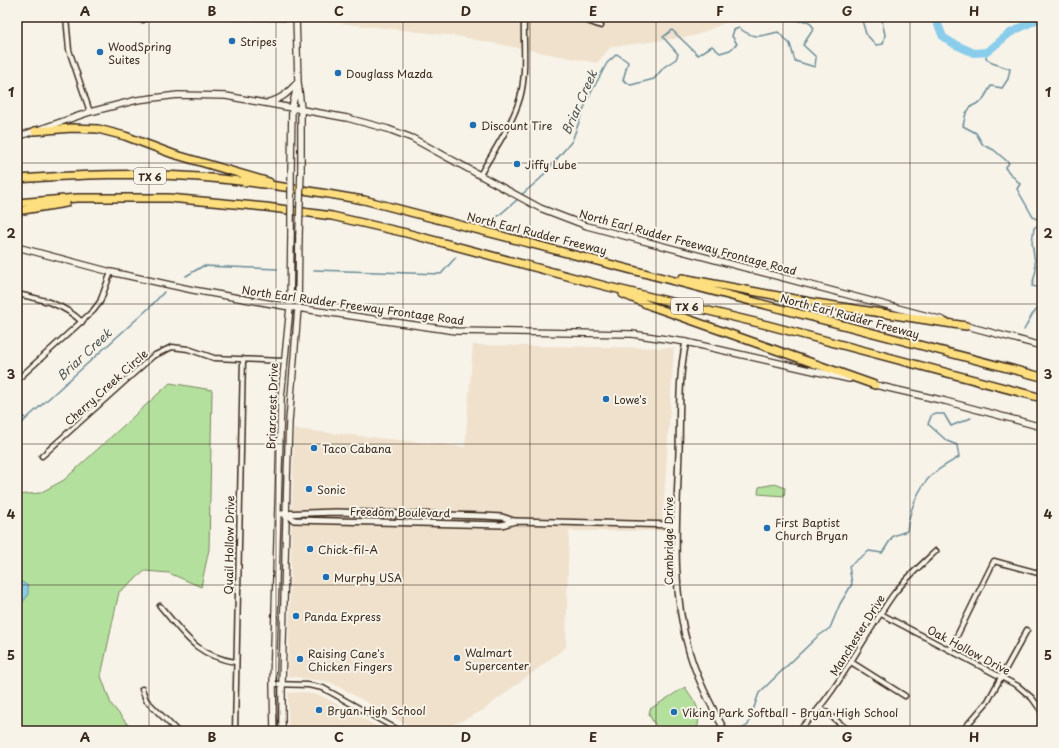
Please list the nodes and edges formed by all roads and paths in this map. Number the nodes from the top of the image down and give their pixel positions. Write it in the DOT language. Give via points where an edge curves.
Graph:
graph roads {
  1 [pos="66,17"];
  2 [pos="125,17"];
  3 [pos="147,17"];
  4 [pos="233,17"];
  5 [pos="524,17"];
  6 [pos="577,17"];
  7 [pos="296,18"];
  8 [pos="601,26"];
  9 [pos="298,82"];
  10 [pos="264,102"];
  11 [pos="292,108"];
  12 [pos="301,109"];
  13 [pos="90,112"];
  14 [pos="35,131"];
  15 [pos="17,137"];
  16 [pos="480,174"];
  17 [pos="17,180"];
  18 [pos="283,187"];
  19 [pos="120,198"];
  20 [pos="17,203"];
  21 [pos="17,211"];
  22 [pos="17,247"];
  23 [pos="111,272"];
  24 [pos="643,272"];
  25 [pos="605,286"];
  26 [pos="17,294"];
  27 [pos="290,307"];
  28 [pos="298,308"];
  29 [pos="82,322"];
  30 [pos="966,326"];
  31 [pos="686,342"];
  32 [pos="1042,346"];
  33 [pos="243,359"];
  34 [pos="283,361"];
  35 [pos="1042,377"];
  36 [pos="17,380"];
  37 [pos="875,385"];
  38 [pos="1042,398"];
  39 [pos="1042,427"];
  40 [pos="42,456"];
  41 [pos="366,513"];
  42 [pos="278,514"];
  43 [pos="287,514"];
  44 [pos="406,514"];
  45 [pos="452,515"];
  46 [pos="515,521"];
  47 [pos="366,522"];
  48 [pos="406,522"];
  49 [pos="451,524"];
  50 [pos="676,524"];
  51 [pos="936,551"];
  52 [pos="1042,574"];
  53 [pos="160,606"];
  54 [pos="881,614"];
  55 [pos="1027,630"];
  56 [pos="950,650"];
  57 [pos="235,662"];
  58 [pos="851,662"];
  59 [pos="1001,677"];
  60 [pos="273,684"];
  61 [pos="282,684"];
  62 [pos="142,688"];
  63 [pos="906,696"];
  64 [pos="820,707"];
  65 [pos="1042,712"];
  66 [pos="177,731"];
  67 [pos="235,731"];
  68 [pos="274,731"];
  69 [pos="282,731"];
  70 [pos="400,731"];
  71 [pos="725,731"];
  72 [pos="798,731"];
  73 [pos="849,731"];
  74 [pos="962,731"];
  1 -- 13 [label="street" via="69,50"];
  2 -- 3 [label="street" via="143,20"];
  4 -- 7 [label="street"];
  5 -- 16 [label="street" via="520,97 512,118"];
  6 -- 8 [label="street"];
  7 -- 9 [label="main road, Briarcrest Drive"];
  9 -- 10 [label="main road" via="279,100"];
  9 -- 11 [label="main road, Briarcrest Drive"];
  9 -- 12 [label="main road, Briarcrest Drive"];
  10 -- 11 [label="main road, North Earl Rudder Freeway Frontage Road"];
  10 -- 13 [label="main road, North Earl Rudder Freeway Frontage Road" via="226,96 178,95 149,98"];
  11 -- 12 [label="main road, North Earl Rudder Freeway Frontage Road"];
  11 -- 27 [label="main road, Briarcrest Drive, bridge"];
  12 -- 16 [label="main road, North Earl Rudder Freeway Frontage Road" via="388,129 412,138"];
  12 -- 28 [label="main road, Briarcrest Drive, bridge"];
  13 -- 14 [label="main road, North Earl Rudder Freeway Frontage Road"];
  14 -- 15 [label="main road, North Earl Rudder Freeway Frontage Road"];
  14 -- 18 [label="highway" via="72,128 125,136 173,154"];
  16 -- 30 [label="main road, North Earl Rudder Freeway Frontage Road" via="540,208 602,231"];
  17 -- 18 [label="highway, North Earl Rudder Freeway / TX 6" via="105,175 198,177"];
  18 -- 24 [label="highway, North Earl Rudder Freeway / TX 6" via="364,200"];
  19 -- 20 [label="highway, TX 6" via="77,198"];
  19 -- 21 [label="highway"];
  19 -- 25 [label="highway, TX 6" via="184,199 332,216"];
  22 -- 23 [label="main road, North Earl Rudder Freeway Frontage Road"];
  23 -- 27 [label="main road, North Earl Rudder Freeway Frontage Road"];
  23 -- 29 [label="street" via="100,302"];
  24 -- 30 [label="highway" via="816,303"];
  24 -- 35 [label="highway, North Earl Rudder Freeway / TX 6"];
  25 -- 37 [label="highway" via="651,306"];
  25 -- 38 [label="highway, TX 6" via="767,325"];
  26 -- 29 [label="street" via="62,306"];
  27 -- 28 [label="main road, North Earl Rudder Freeway Frontage Road"];
  27 -- 34 [label="main road, Briarcrest Drive"];
  28 -- 31 [label="main road, North Earl Rudder Freeway Frontage Road" via="456,331 632,334"];
  28 -- 43 [label="main road, Briarcrest Drive" via="289,422"];
  29 -- 36 [label="street"];
  30 -- 32 [label="main road, North Earl Rudder Freeway Frontage Road"];
  31 -- 37 [label="main road, North Earl Rudder Freeway Frontage Road"];
  31 -- 50 [label="street, Cambridge Drive" via="683,352"];
  33 -- 34 [label="street, Cherry Creek Circle"];
  33 -- 40 [label="street, Cherry Creek Circle" via="214,358 180,347 163,350 153,356"];
  33 -- 57 [label="street, Quail Hollow Drive"];
  34 -- 42 [label="main road, Briarcrest Drive"];
  37 -- 39 [label="main road, North Earl Rudder Freeway Frontage Road"];
  41 -- 43 [label="street, Freedom Boulevard"];
  41 -- 44 [label="street, Freedom Boulevard"];
  41 -- 47 [label="street"];
  42 -- 43 [label="street, Freedom Boulevard"];
  42 -- 60 [label="main road, Briarcrest Drive"];
  43 -- 47 [label="street, Freedom Boulevard" via="294,520"];
  43 -- 61 [label="main road, Briarcrest Drive"];
  44 -- 45 [label="street, Freedom Boulevard"];
  44 -- 48 [label="street"];
  45 -- 46 [label="street, Freedom Boulevard" via="502,517"];
  45 -- 49 [label="street"];
  46 -- 49 [label="street, Freedom Boulevard" via="502,525"];
  46 -- 50 [label="street, Freedom Boulevard"];
  47 -- 48 [label="street, Freedom Boulevard"];
  48 -- 49 [label="street, Freedom Boulevard"];
  50 -- 71 [label="street, Cambridge Drive" via="677,586 689,650 712,708"];
  51 -- 54 [label="street, Manchester Drive" via="899,587"];
  52 -- 56 [label="street" via="994,561"];
  53 -- 57 [label="street" via="201,650 210,656"];
  54 -- 56 [label="street, Oak Hollow Drive"];
  54 -- 58 [label="street, Manchester Drive"];
  55 -- 59 [label="street"];
  56 -- 59 [label="street, Oak Hollow Drive"];
  57 -- 67 [label="street, Quail Hollow Drive"];
  58 -- 63 [label="street"];
  58 -- 64 [label="street, Manchester Drive"];
  59 -- 65 [label="street, Oak Hollow Drive" via="1026,692"];
  59 -- 74 [label="street" via="988,701"];
  60 -- 61 [label="street"];
  60 -- 68 [label="main road, Briarcrest Drive"];
  61 -- 69 [label="main road, Briarcrest Drive"];
  61 -- 70 [label="street" via="323,688"];
  62 -- 66 [label="street" via="146,700"];
  64 -- 72 [label="street, Manchester Drive"];
  64 -- 73 [label="street"];
}
